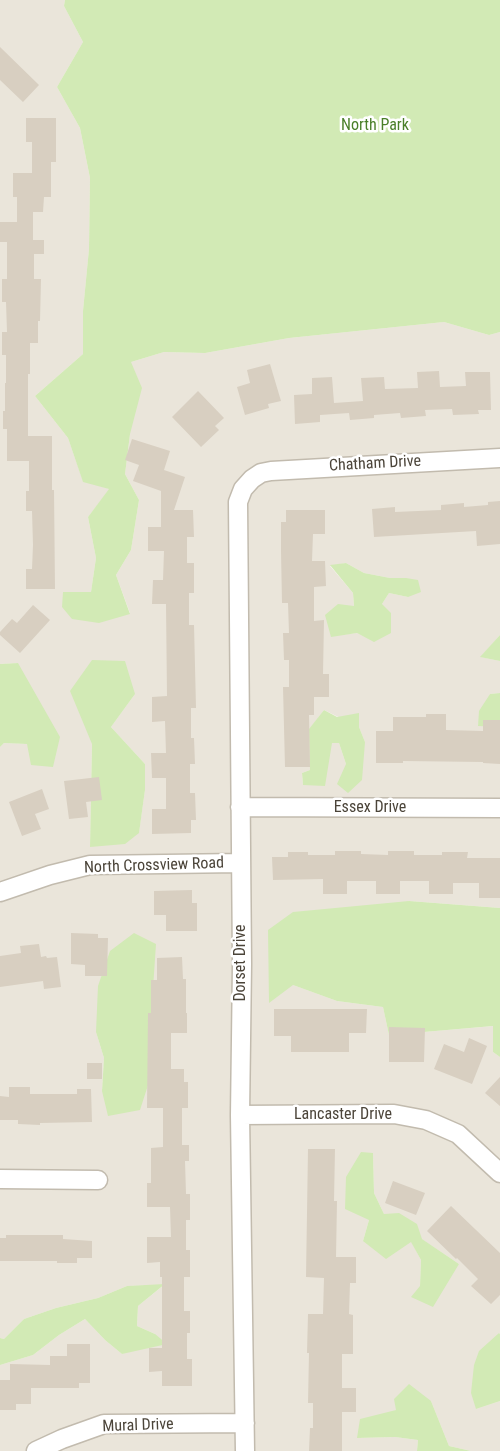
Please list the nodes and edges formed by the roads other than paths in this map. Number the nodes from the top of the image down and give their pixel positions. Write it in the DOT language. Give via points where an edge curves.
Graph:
graph roads {
  1 [pos="500,458"];
  2 [pos="252,479"];
  3 [pos="240,807"];
  4 [pos="500,808"];
  5 [pos="240,863"];
  6 [pos="0,892"];
  7 [pos="240,1115"];
  8 [pos="500,1173"];
  9 [pos="0,1179"];
  10 [pos="98,1180"];
  11 [pos="245,1423"];
  12 [pos="36,1451"];
  13 [pos="245,1451"];
  1 -- 2 [label="street, Chatham Drive" via="271,471"];
  2 -- 3 [label="street, Dorset Drive" via="238,502"];
  3 -- 4 [label="street, Essex Drive"];
  3 -- 5 [label="street, Dorset Drive"];
  5 -- 6 [label="street, North Crossview Road" via="90,865"];
  5 -- 7 [label="street, Dorset Drive"];
  7 -- 8 [label="street, Lancaster Drive" via="394,1114 426,1120 458,1134"];
  7 -- 11 [label="street, Dorset Drive"];
  9 -- 10 [label="street"];
  11 -- 12 [label="street, Mural Drive" via="104,1424"];
  11 -- 13 [label="street, Dorset Drive"];
}
